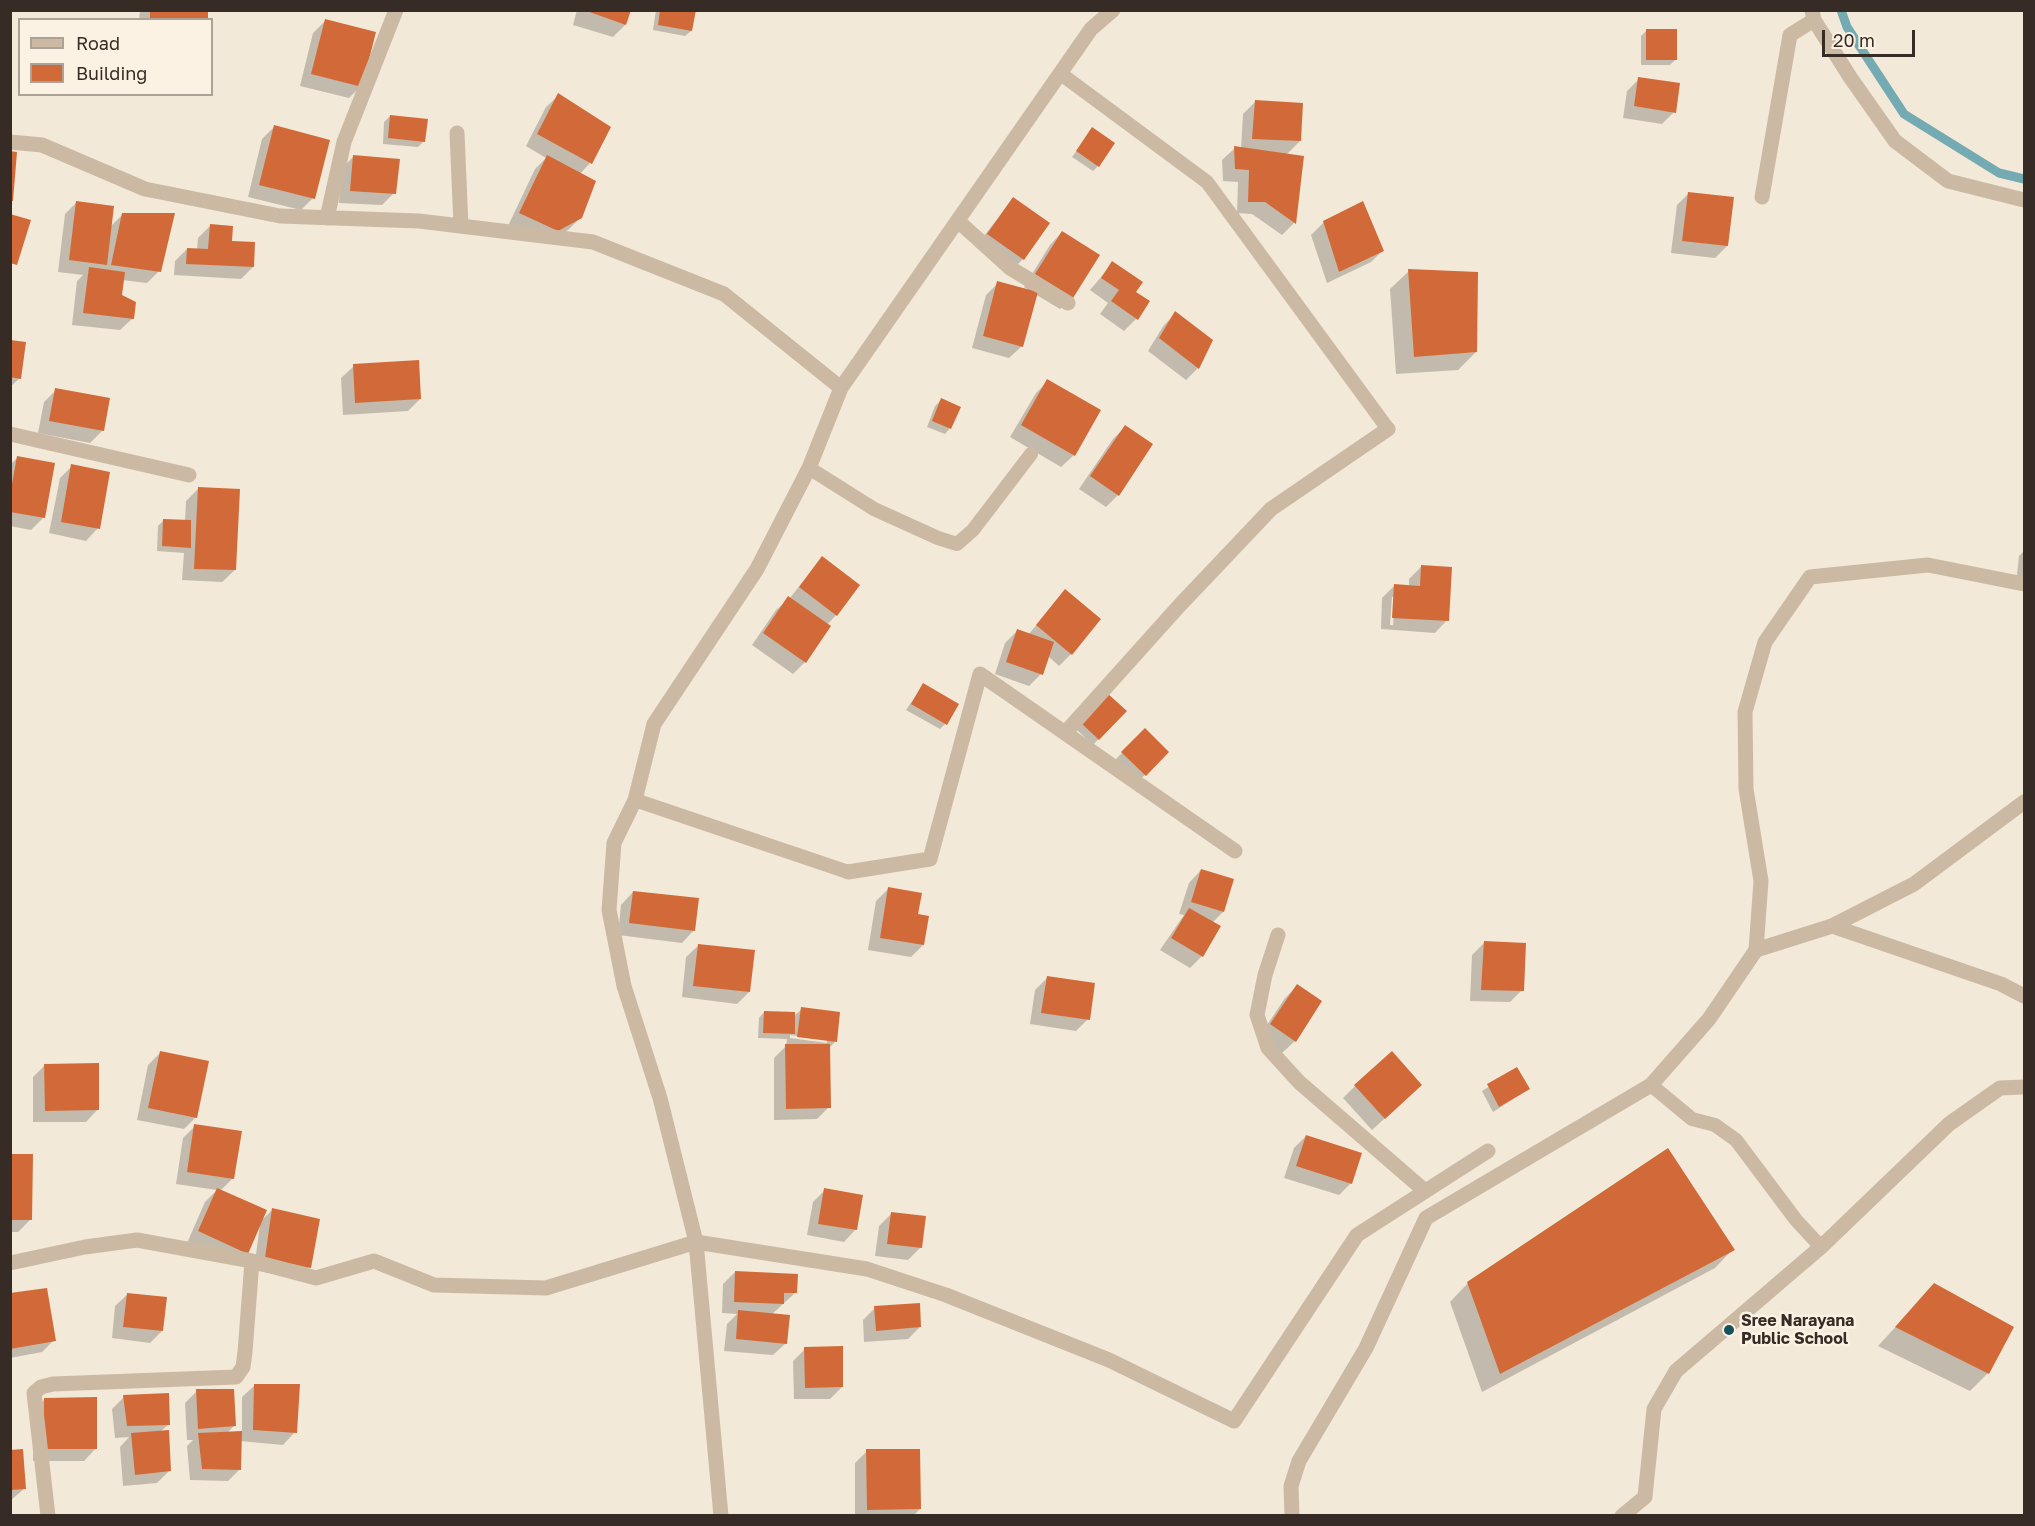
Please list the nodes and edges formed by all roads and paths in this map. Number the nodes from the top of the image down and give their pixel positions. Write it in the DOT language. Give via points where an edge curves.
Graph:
graph roads {
  1 [pos="396,10"];
  2 [pos="1113,10"];
  3 [pos="1813,15"];
  4 [pos="1061,74"];
  5 [pos="457,133"];
  6 [pos="10,142"];
  7 [pos="1762,197"];
  8 [pos="2025,200"];
  9 [pos="327,218"];
  10 [pos="958,221"];
  11 [pos="461,226"];
  12 [pos="1068,303"];
  13 [pos="841,388"];
  14 [pos="1388,429"];
  15 [pos="10,434"];
  16 [pos="1031,454"];
  17 [pos="809,468"];
  18 [pos="189,475"];
  19 [pos="2025,584"];
  20 [pos="1065,733"];
  21 [pos="635,800"];
  22 [pos="2025,801"];
  23 [pos="1235,851"];
  24 [pos="848,872"];
  25 [pos="1832,926"];
  26 [pos="1278,935"];
  27 [pos="1756,950"];
  28 [pos="2025,996"];
  29 [pos="1651,1085"];
  30 [pos="2025,1087"];
  31 [pos="1488,1150"];
  32 [pos="1425,1191"];
  33 [pos="696,1242"];
  34 [pos="1821,1247"];
  35 [pos="252,1261"];
  36 [pos="10,1263"];
  37 [pos="48,1515"];
  38 [pos="721,1515"];
  39 [pos="1292,1515"];
  40 [pos="1622,1515"];
  1 -- 9 [label="street" via="345,142"];
  2 -- 4 [label="street" via="1091,29"];
  3 -- 7 [label="street" via="1790,35"];
  3 -- 8 [label="street" via="1895,141 1948,181"];
  4 -- 10 [label="street"];
  4 -- 14 [label="lane" via="1207,182"];
  5 -- 11 [label="street"];
  6 -- 9 [label="street" via="42,145 145,189 280,216"];
  9 -- 11 [label="street"];
  10 -- 12 [label="street" via="1010,267"];
  10 -- 13 [label="street"];
  11 -- 13 [label="street" via="592,242 724,294"];
  13 -- 17 [label="street"];
  14 -- 20 [label="street" via="1271,509"];
  15 -- 18 [label="street"];
  16 -- 17 [label="lane" via="974,530 957,544 874,509"];
  17 -- 21 [label="street" via="758,569 654,724"];
  19 -- 27 [label="street" via="1928,565 1810,577 1765,642 1744,712 1746,789 1761,881"];
  20 -- 23 [label="street"];
  20 -- 24 [label="street" via="980,674 930,859"];
  21 -- 24 [label="lane"];
  21 -- 33 [label="street" via="614,843 609,910 624,986 660,1098"];
  22 -- 25 [label="street" via="1914,884"];
  25 -- 27 [label="street"];
  25 -- 28 [label="street" via="2001,984"];
  26 -- 32 [label="street" via="1264,975 1257,1015 1268,1048 1299,1082"];
  27 -- 29 [label="street" via="1710,1019"];
  29 -- 34 [label="lane" via="1692,1119 1715,1125 1736,1140"];
  29 -- 39 [label="street" via="1426,1218 1366,1348 1299,1461 1291,1486"];
  30 -- 34 [label="street" via="2000,1088 1949,1124"];
  31 -- 32 [label="street"];
  32 -- 33 [label="street" via="1357,1235 1234,1421 1109,1360 946,1295 867,1269"];
  33 -- 35 [label="street" via="546,1288 434,1285 374,1261 316,1278"];
  33 -- 38 [label="street"];
  34 -- 40 [label="street" via="1676,1371 1654,1409 1644,1497"];
  35 -- 36 [label="street" via="137,1240 85,1246"];
  35 -- 37 [label="street" via="245,1352 237,1377 53,1384 34,1393"];
}
